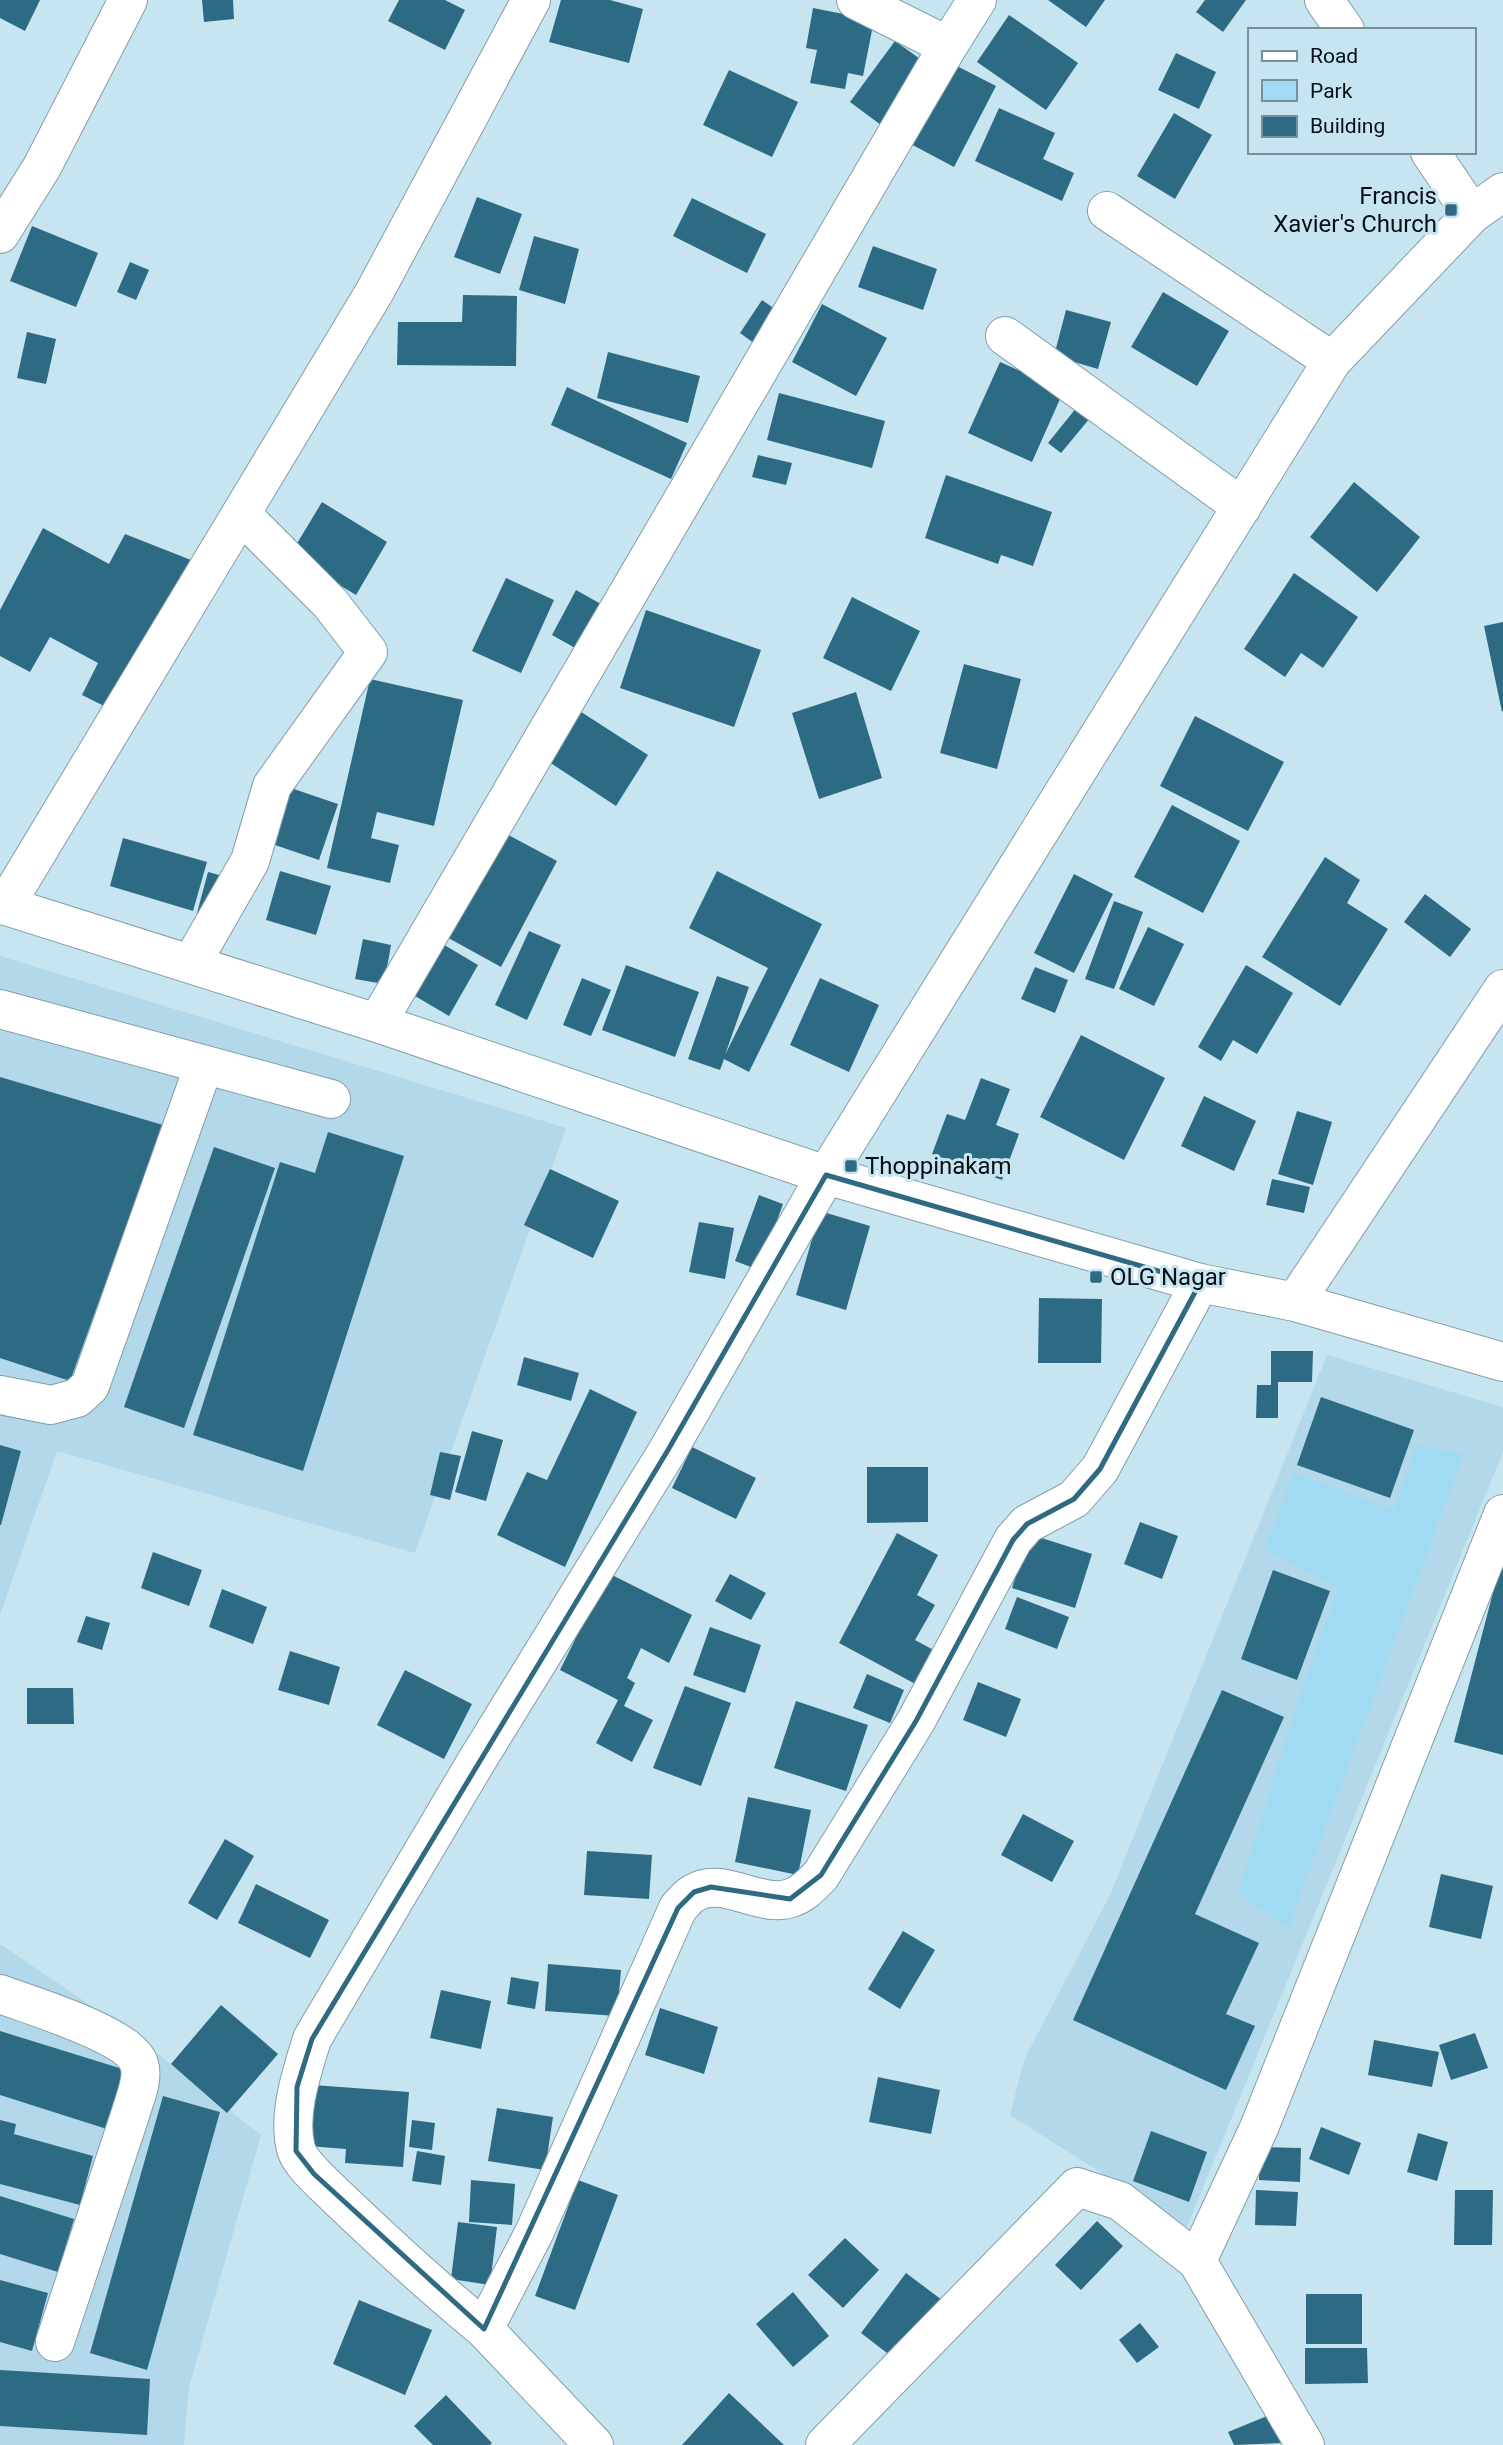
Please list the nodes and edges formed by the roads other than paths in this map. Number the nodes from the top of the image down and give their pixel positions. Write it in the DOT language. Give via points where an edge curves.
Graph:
graph roads {
  1 [pos="128,0"];
  2 [pos="531,0"];
  3 [pos="856,0"];
  4 [pos="977,0"];
  5 [pos="1324,0"];
  6 [pos="1344,28"];
  7 [pos="948,46"];
  8 [pos="1431,154"];
  9 [pos="1503,192"];
  10 [pos="1107,211"];
  11 [pos="1472,214"];
  12 [pos="0,234"];
  13 [pos="1005,336"];
  14 [pos="1332,361"];
  15 [pos="1242,507"];
  16 [pos="241,514"];
  17 [pos="3,905"];
  18 [pos="191,964"];
  19 [pos="1503,989"];
  20 [pos="0,1009"];
  21 [pos="377,1023"];
  22 [pos="204,1065"];
  23 [pos="331,1099"];
  24 [pos="826,1175"];
  25 [pos="1200,1283"];
  26 [pos="1295,1302"];
  27 [pos="1503,1362"];
  28 [pos="0,1395"];
  29 [pos="1503,1514"];
  30 [pos="0,1994"];
  31 [pos="1197,2261"];
  32 [pos="484,2329"];
  33 [pos="55,2342"];
  34 [pos="594,2445"];
  35 [pos="825,2445"];
  36 [pos="1305,2445"];
  1 -- 12 [label="street" via="42,167"];
  2 -- 16 [label="street" via="375,291"];
  3 -- 7 [label="street"];
  4 -- 7 [label="street"];
  5 -- 6 [label="street"];
  7 -- 21 [label="street"];
  8 -- 11 [label="street"];
  9 -- 11 [label="street"];
  10 -- 14 [label="street"];
  11 -- 14 [label="street"];
  13 -- 15 [label="street"];
  14 -- 15 [label="street"];
  15 -- 24 [label="street"];
  16 -- 17 [label="street"];
  16 -- 18 [label="street" via="330,603 368,652 272,786 250,861"];
  17 -- 18 [label="street"];
  18 -- 21 [label="street"];
  19 -- 26 [label="street"];
  20 -- 22 [label="street"];
  21 -- 24 [label="street"];
  22 -- 23 [label="street"];
  22 -- 28 [label="street" via="90,1386 77,1398 51,1405"];
  24 -- 25 [label="street"];
  24 -- 32 [label="street" via="668,1450 312,2039 297,2087 296,2151 386,2244"];
  25 -- 26 [label="street"];
  25 -- 32 [label="street" via="1094,1477 1074,1499 1027,1524 1013,1540 916,1721 821,1875 790,1899 772,1900 711,1887 694,1892 677,1908 535,2231"];
  26 -- 27 [label="street"];
  29 -- 31 [label="street" via="1259,2128"];
  30 -- 33 [label="street" via="110,2036 139,2064 131,2112"];
  31 -- 35 [label="street" via="1120,2201 1077,2187"];
  31 -- 36 [label="street"];
  32 -- 34 [label="street"];
}
